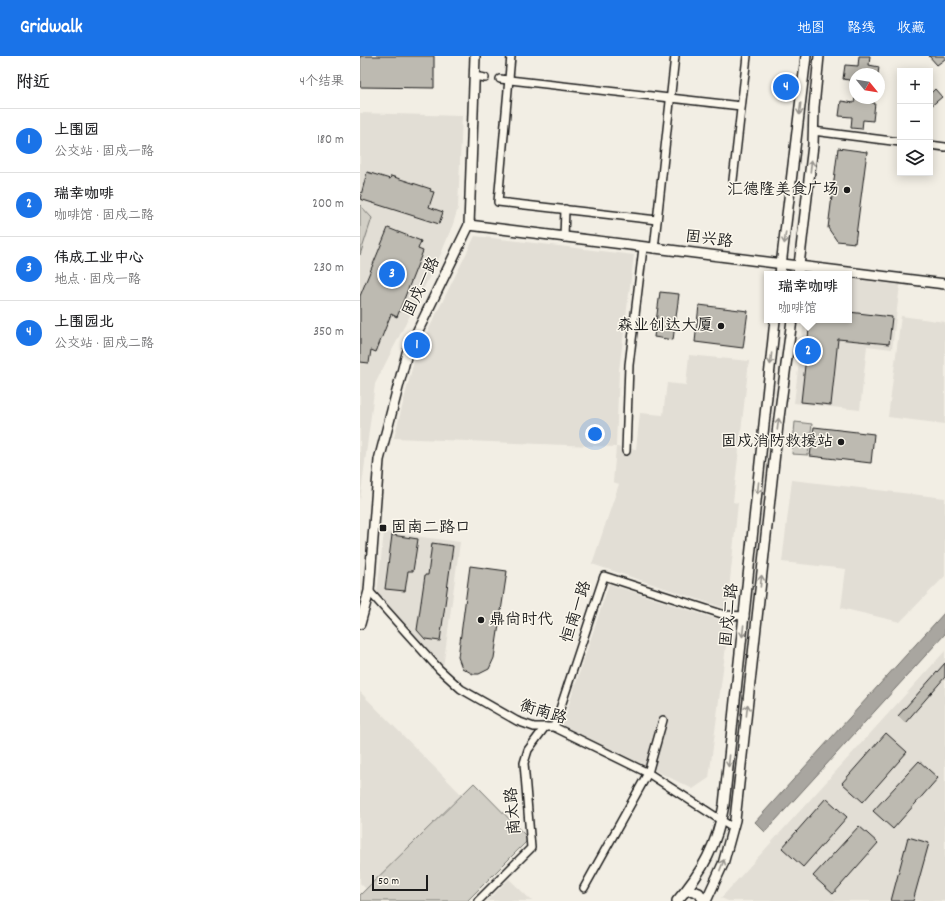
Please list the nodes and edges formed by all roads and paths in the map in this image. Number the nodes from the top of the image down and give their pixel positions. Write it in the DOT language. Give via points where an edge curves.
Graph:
graph roads {
  1 [pos="475,56"];
  2 [pos="511,56"];
  3 [pos="676,56"];
  4 [pos="747,56"];
  5 [pos="806,56"];
  6 [pos="820,56"];
  7 [pos="474,76"];
  8 [pos="485,78"];
  9 [pos="500,79"];
  10 [pos="509,80"];
  11 [pos="671,98"];
  12 [pos="741,106"];
  13 [pos="813,131"];
  14 [pos="897,142"];
  15 [pos="933,145"];
  16 [pos="945,147"];
  17 [pos="733,180"];
  18 [pos="565,210"];
  19 [pos="657,220"];
  20 [pos="469,225"];
  21 [pos="564,238"];
  22 [pos="643,248"];
  23 [pos="654,249"];
  24 [pos="782,264"];
  25 [pos="798,270"];
  26 [pos="781,271"];
  27 [pos="808,271"];
  28 [pos="852,275"];
  29 [pos="945,284"];
  30 [pos="775,323"];
  31 [pos="792,323"];
  32 [pos="626,451"];
  33 [pos="369,591"];
  34 [pos="745,616"];
  35 [pos="360,624"];
  36 [pos="663,720"];
  37 [pos="545,727"];
  38 [pos="554,727"];
  39 [pos="648,773"];
  40 [pos="722,819"];
  41 [pos="733,828"];
  42 [pos="584,888"];
  43 [pos="685,892"];
  44 [pos="478,901"];
  45 [pos="677,901"];
  46 [pos="705,901"];
  1 -- 7 [label="street, 固戍一路"];
  2 -- 10 [label="street"];
  3 -- 11 [label="street"];
  4 -- 12 [label="street"];
  5 -- 24 [label="street, one-way"];
  6 -- 13 [label="street"];
  7 -- 8 [label="street"];
  7 -- 20 [label="street, 固戍一路"];
  9 -- 10 [label="street"];
  10 -- 11 [label="street"];
  10 -- 18 [label="street" via="498,202"];
  11 -- 12 [label="street"];
  11 -- 19 [label="street"];
  12 -- 17 [label="street"];
  13 -- 14 [label="street"];
  25 -- 13 [label="street, one-way"];
  15 -- 16 [label="street"];
  18 -- 19 [label="street"];
  18 -- 21 [label="street"];
  19 -- 23 [label="street"];
  20 -- 21 [label="street, 固兴路"];
  20 -- 33 [label="street, 固戍一路" via="407,353 379,460"];
  21 -- 22 [label="street, 固兴路"];
  22 -- 23 [label="street, 固兴路"];
  22 -- 32 [label="street" via="629,365"];
  23 -- 24 [label="street, 固兴路"];
  24 -- 25 [label="street, 固兴路"];
  24 -- 26 [label="street"];
  25 -- 27 [label="street, 固兴路"];
  28 -- 29 [label="street, 固兴路"];
  30 -- 34 [label="street, 固戍二路, one-way"];
  41 -- 31 [label="street, 固戍二路, one-way"];
  33 -- 35 [label="street, 固戍一路"];
  33 -- 37 [label="street, 衡南路" via="439,669 461,689 517,721 534,727"];
  34 -- 38 [label="street, 恒南一路" via="725,614 604,576"];
  34 -- 40 [label="street, 固戍二路, one-way"];
  36 -- 39 [label="street"];
  37 -- 38 [label="street, 衡南路"];
  37 -- 44 [label="street, 南太路" via="528,750 524,762 531,848"];
  38 -- 39 [label="street, 衡南路"];
  39 -- 40 [label="street, 衡南路"];
  39 -- 42 [label="street"];
  40 -- 41 [label="street, 衡南路"];
  40 -- 43 [label="street, 固戍二路" via="710,854"];
  46 -- 41 [label="street, 固戍二路, one-way" via="723,864"];
  43 -- 45 [label="street, 固戍二路"];
  43 -- 46 [label="street" via="690,890 700,893"];
}
